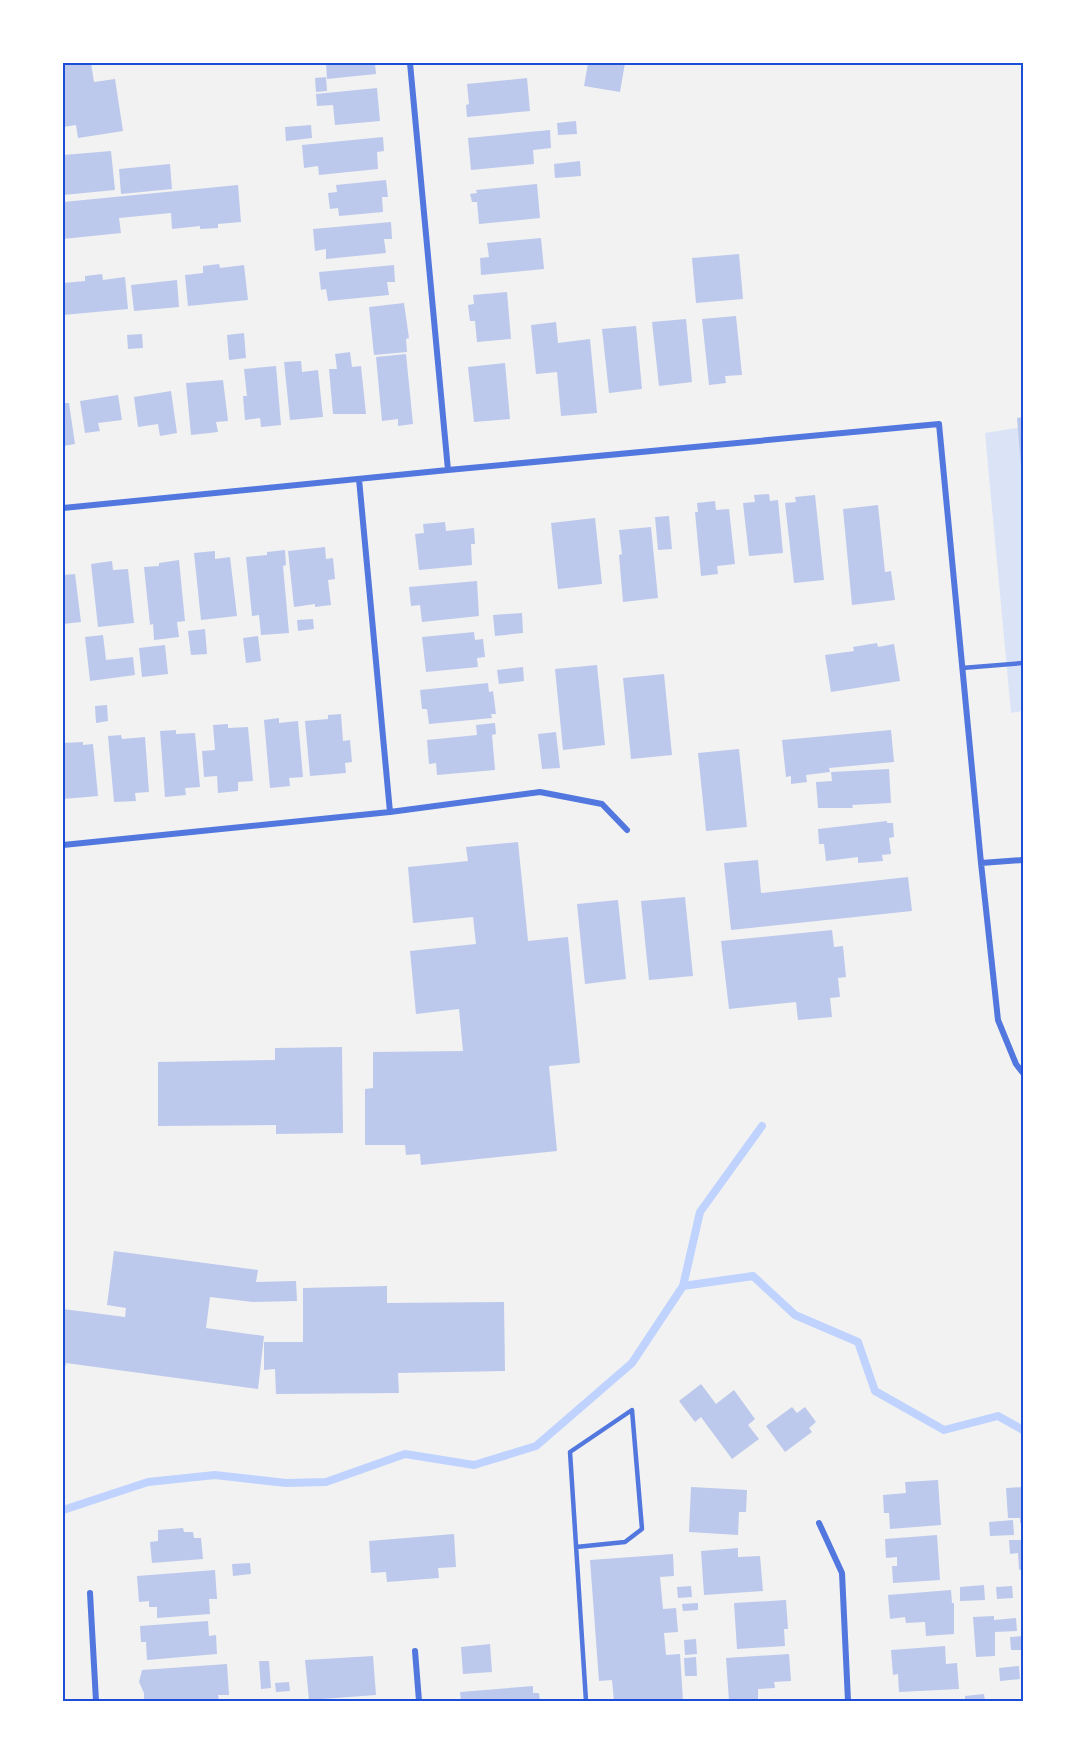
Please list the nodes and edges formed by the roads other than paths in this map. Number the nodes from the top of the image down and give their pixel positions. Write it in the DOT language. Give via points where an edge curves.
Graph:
graph roads {
  1 [pos="410,63"];
  2 [pos="448,470"];
  3 [pos="359,479"];
  4 [pos="63,508"];
  5 [pos="1023,663"];
  6 [pos="962,668"];
  7 [pos="390,812"];
  8 [pos="627,830"];
  9 [pos="63,844"];
  10 [pos="1023,860"];
  11 [pos="981,863"];
  12 [pos="1023,1073"];
  13 [pos="819,1523"];
  14 [pos="576,1546"];
  15 [pos="90,1593"];
  16 [pos="415,1651"];
  17 [pos="96,1701"];
  18 [pos="419,1701"];
  19 [pos="586,1701"];
  20 [pos="848,1701"];
  1 -- 2 [label="street"];
  2 -- 3 [label="street"];
  2 -- 6 [label="street" via="939,424"];
  3 -- 4 [label="street"];
  3 -- 7 [label="street"];
  5 -- 6 [label="lane"];
  6 -- 11 [label="street"];
  7 -- 8 [label="street" via="540,792 602,804"];
  7 -- 9 [label="street"];
  10 -- 11 [label="street"];
  11 -- 12 [label="street" via="998,1020"];
  13 -- 20 [label="street" via="842,1573"];
  14 -- 14 [label="lane" via="570,1452 632,1410 642,1529 625,1542"];
  14 -- 19 [label="lane"];
  15 -- 17 [label="street"];
  16 -- 18 [label="street"];
}
